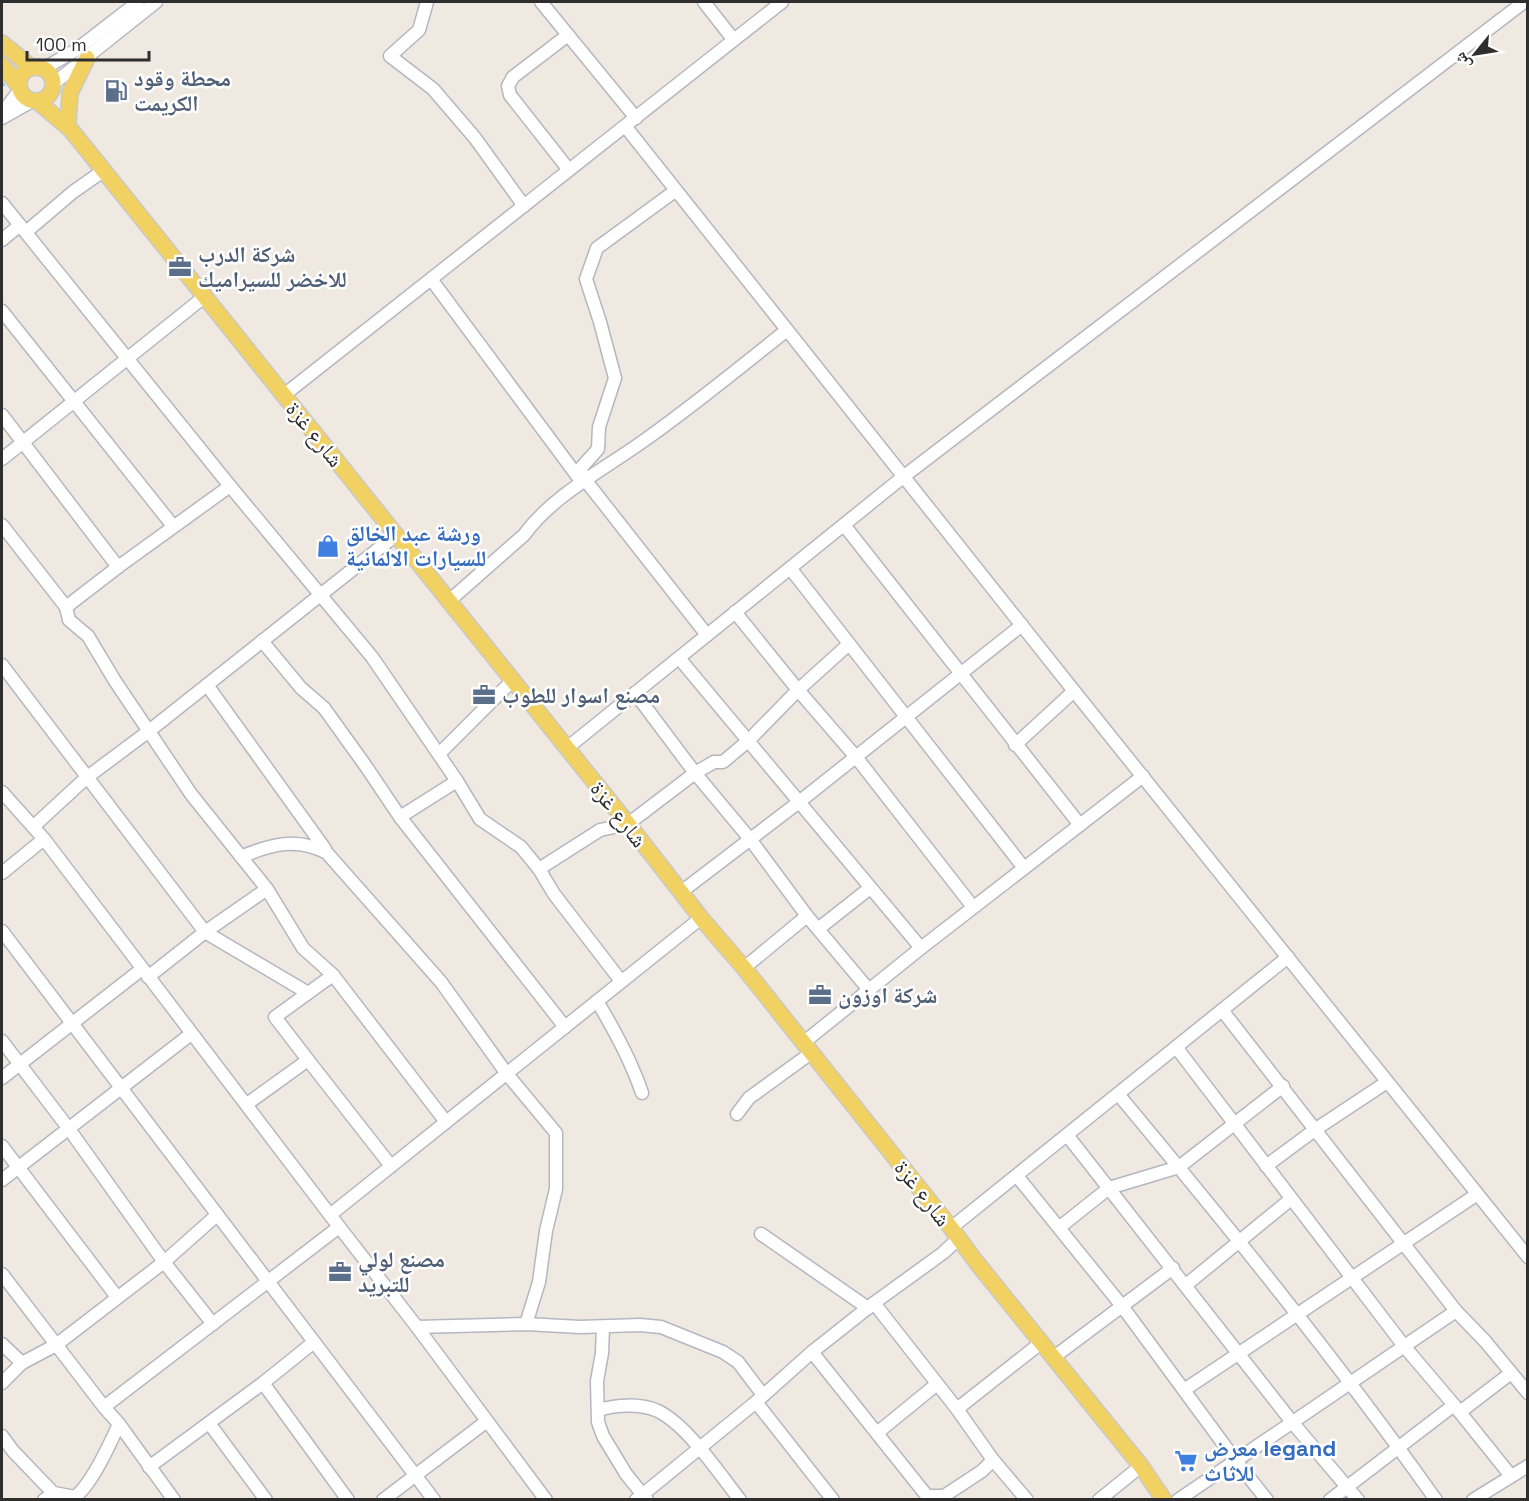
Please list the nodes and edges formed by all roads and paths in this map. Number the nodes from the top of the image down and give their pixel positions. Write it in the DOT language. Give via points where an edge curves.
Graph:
graph roads {
  1 [pos="138,2"];
  2 [pos="156,2"];
  3 [pos="427,2"];
  4 [pos="704,2"];
  5 [pos="779,2"];
  6 [pos="1524,2"];
  7 [pos="548,4"];
  8 [pos="568,35"];
  9 [pos="733,39"];
  10 [pos="2,43"];
  11 [pos="87,58"];
  12 [pos="2,65"];
  13 [pos="37,68"];
  14 [pos="19,88"];
  15 [pos="52,88"];
  16 [pos="35,101"];
  17 [pos="2,113"];
  18 [pos="2,118"];
  19 [pos="636,118"];
  20 [pos="70,126"];
  21 [pos="625,126"];
  22 [pos="569,170"];
  23 [pos="104,171"];
  24 [pos="675,191"];
  25 [pos="2,203"];
  26 [pos="524,206"];
  27 [pos="23,228"];
  28 [pos="2,240"];
  29 [pos="431,279"];
  30 [pos="204,297"];
  31 [pos="2,311"];
  32 [pos="787,330"];
  33 [pos="128,359"];
  34 [pos="284,395"];
  35 [pos="75,401"];
  36 [pos="2,415"];
  37 [pos="23,442"];
  38 [pos="2,459"];
  39 [pos="903,477"];
  40 [pos="584,482"];
  41 [pos="230,486"];
  42 [pos="2,525"];
  43 [pos="844,525"];
  44 [pos="173,526"];
  45 [pos="396,535"];
  46 [pos="118,567"];
  47 [pos="790,568"];
  48 [pos="320,594"];
  49 [pos="449,601"];
  50 [pos="66,608"];
  51 [pos="735,612"];
  52 [pos="1022,626"];
  53 [pos="707,635"];
  54 [pos="262,641"];
  55 [pos="849,644"];
  56 [pos="679,657"];
  57 [pos="2,665"];
  58 [pos="960,673"];
  59 [pos="513,680"];
  60 [pos="207,685"];
  61 [pos="798,690"];
  62 [pos="1074,691"];
  63 [pos="635,693"];
  64 [pos="906,717"];
  65 [pos="149,731"];
  66 [pos="748,741"];
  67 [pos="1015,745"];
  68 [pos="567,748"];
  69 [pos="439,754"];
  70 [pos="856,757"];
  71 [pos="695,773"];
  72 [pos="1143,776"];
  73 [pos="86,778"];
  74 [pos="457,781"];
  75 [pos="2,792"];
  76 [pos="799,802"];
  77 [pos="400,817"];
  78 [pos="628,824"];
  79 [pos="1080,825"];
  80 [pos="34,826"];
  81 [pos="44,839"];
  82 [pos="750,839"];
  83 [pos="327,853"];
  84 [pos="241,857"];
  85 [pos="539,868"];
  86 [pos="1024,868"];
  87 [pos="2,873"];
  88 [pos="870,888"];
  89 [pos="267,890"];
  90 [pos="681,892"];
  91 [pos="973,907"];
  92 [pos="807,916"];
  93 [pos="701,918"];
  94 [pos="818,928"];
  95 [pos="2,930"];
  96 [pos="205,933"];
  97 [pos="921,948"];
  98 [pos="1288,957"];
  99 [pos="744,968"];
  100 [pos="145,973"];
  101 [pos="333,975"];
  102 [pos="621,981"];
  103 [pos="869,990"];
  104 [pos="308,993"];
  105 [pos="597,1001"];
  106 [pos="1222,1010"];
  107 [pos="71,1022"];
  108 [pos="565,1027"];
  109 [pos="191,1034"];
  110 [pos="2,1041"];
  111 [pos="1176,1047"];
  112 [pos="807,1048"];
  113 [pos="308,1060"];
  114 [pos="19,1064"];
  115 [pos="507,1074"];
  116 [pos="2,1078"];
  117 [pos="1387,1082"];
  118 [pos="1283,1086"];
  119 [pos="120,1087"];
  120 [pos="642,1093"];
  121 [pos="1119,1094"];
  122 [pos="247,1104"];
  123 [pos="737,1114"];
  124 [pos="446,1122"];
  125 [pos="1234,1124"];
  126 [pos="69,1129"];
  127 [pos="1316,1129"];
  128 [pos="1067,1135"];
  129 [pos="2,1146"];
  130 [pos="18,1166"];
  131 [pos="391,1166"];
  132 [pos="1266,1166"];
  133 [pos="1179,1167"];
  134 [pos="1017,1176"];
  135 [pos="2,1180"];
  136 [pos="1109,1188"];
  137 [pos="1476,1195"];
  138 [pos="1291,1199"];
  139 [pos="217,1215"];
  140 [pos="330,1215"];
  141 [pos="339,1227"];
  142 [pos="1060,1227"];
  143 [pos="761,1234"];
  144 [pos="955,1234"];
  145 [pos="1240,1241"];
  146 [pos="1405,1243"];
  147 [pos="1527,1257"];
  148 [pos="164,1262"];
  149 [pos="1173,1268"];
  150 [pos="2,1274"];
  151 [pos="1352,1278"];
  152 [pos="267,1281"];
  153 [pos="1186,1285"];
  154 [pos="117,1297"];
  155 [pos="871,1305"];
  156 [pos="1122,1306"];
  157 [pos="1456,1311"];
  158 [pos="1298,1314"];
  159 [pos="213,1324"];
  160 [pos="526,1324"];
  161 [pos="417,1327"];
  162 [pos="603,1327"];
  163 [pos="314,1342"];
  164 [pos="1042,1342"];
  165 [pos="2,1344"];
  166 [pos="56,1345"];
  167 [pos="1404,1346"];
  168 [pos="812,1352"];
  169 [pos="1240,1353"];
  170 [pos="1054,1357"];
  171 [pos="22,1364"];
  172 [pos="1511,1373"];
  173 [pos="2,1383"];
  174 [pos="262,1383"];
  175 [pos="1349,1383"];
  176 [pos="937,1384"];
  177 [pos="1184,1390"];
  178 [pos="1527,1393"];
  179 [pos="760,1399"];
  180 [pos="104,1407"];
  181 [pos="957,1409"];
  182 [pos="1457,1409"];
  183 [pos="598,1410"];
  184 [pos="487,1421"];
  185 [pos="1292,1422"];
  186 [pos="209,1423"];
  187 [pos="119,1424"];
  188 [pos="877,1433"];
  189 [pos="2,1436"];
  190 [pos="1399,1447"];
  191 [pos="700,1449"];
  192 [pos="993,1460"];
  193 [pos="1236,1461"];
  194 [pos="1141,1466"];
  195 [pos="1527,1466"];
  196 [pos="149,1467"];
  197 [pos="416,1475"];
  198 [pos="1511,1476"];
  199 [pos="1347,1486"];
  200 [pos="53,1497"];
  201 [pos="78,1498"];
  202 [pos="170,1498"];
  203 [pos="642,1498"];
  204 [pos="925,1498"];
  205 [pos="945,1498"];
  206 [pos="266,1500"];
  207 [pos="348,1500"];
  208 [pos="383,1500"];
  209 [pos="434,1500"];
  210 [pos="546,1500"];
  211 [pos="740,1500"];
  212 [pos="833,1500"];
  213 [pos="1027,1500"];
  214 [pos="1099,1500"];
  215 [pos="1164,1500"];
  216 [pos="1179,1500"];
  217 [pos="1267,1500"];
  218 [pos="1330,1500"];
  219 [pos="1358,1500"];
  220 [pos="1436,1500"];
  221 [pos="1473,1500"];
  1 -- 13 [label="street" via="76,50"];
  2 -- 11 [label="street"];
  3 -- 26 [label="street" via="418,30 390,56 438,95"];
  4 -- 9 [label="street"];
  5 -- 9 [label="street"];
  6 -- 39 [label="street"];
  7 -- 8 [label="street"];
  8 -- 19 [label="street"];
  8 -- 22 [label="street" via="513,76 508,86 510,95"];
  9 -- 19 [label="street"];
  10 -- 13 [label="main road"];
  11 -- 15 [label="street"];
  11 -- 20 [label="main road" via="70,93"];
  12 -- 14 [label="main road"];
  13 -- 14 [label="main road" via="22,74"];
  13 -- 15 [label="main road" via="51,78"];
  14 -- 16 [label="main road" via="24,97"];
  14 -- 17 [label="street"];
  15 -- 16 [label="main road" via="48,96"];
  15 -- 20 [label="main road, شارع غزة"];
  16 -- 18 [label="street"];
  16 -- 20 [label="main road, شارع غزة"];
  19 -- 21 [label="street"];
  20 -- 23 [label="main road, شارع غزة"];
  21 -- 22 [label="street"];
  21 -- 24 [label="street"];
  22 -- 26 [label="street"];
  23 -- 27 [label="street"];
  23 -- 30 [label="main road, شارع غزة"];
  24 -- 32 [label="street"];
  24 -- 40 [label="street" via="597,248 586,279 615,378 599,427 598,449 580,469"];
  25 -- 27 [label="street"];
  26 -- 29 [label="street"];
  27 -- 28 [label="street"];
  27 -- 33 [label="street"];
  29 -- 34 [label="street"];
  29 -- 40 [label="street"];
  30 -- 33 [label="street"];
  30 -- 34 [label="main road, شارع غزة"];
  31 -- 35 [label="street"];
  32 -- 39 [label="street"];
  32 -- 40 [label="street" via="698,401"];
  33 -- 35 [label="street"];
  33 -- 41 [label="street"];
  34 -- 45 [label="main road, شارع غزة"];
  35 -- 37 [label="street"];
  35 -- 44 [label="street"];
  36 -- 37 [label="street"];
  37 -- 38 [label="street"];
  37 -- 46 [label="street"];
  39 -- 43 [label="street"];
  39 -- 52 [label="street"];
  40 -- 49 [label="street" via="542,514 524,535"];
  40 -- 53 [label="street"];
  41 -- 44 [label="street"];
  41 -- 48 [label="street"];
  42 -- 50 [label="street"];
  43 -- 47 [label="street"];
  43 -- 58 [label="street"];
  44 -- 46 [label="street"];
  45 -- 48 [label="street"];
  45 -- 49 [label="main road, شارع غزة"];
  46 -- 50 [label="street"];
  47 -- 51 [label="street"];
  47 -- 55 [label="street"];
  48 -- 54 [label="street"];
  48 -- 69 [label="street" via="389,678"];
  49 -- 59 [label="main road, شارع غزة"];
  50 -- 65 [label="street" via="69,620 88,636"];
  51 -- 53 [label="street"];
  51 -- 61 [label="street"];
  52 -- 58 [label="street"];
  52 -- 62 [label="street"];
  53 -- 56 [label="street"];
  54 -- 60 [label="street"];
  54 -- 77 [label="street" via="301,688 324,708"];
  55 -- 61 [label="street"];
  55 -- 64 [label="street"];
  56 -- 63 [label="street"];
  56 -- 66 [label="street"];
  57 -- 73 [label="street"];
  58 -- 64 [label="street"];
  58 -- 67 [label="street"];
  59 -- 68 [label="main road, شارع غزة"];
  59 -- 69 [label="street"];
  60 -- 65 [label="street"];
  60 -- 83 [label="street"];
  61 -- 66 [label="street"];
  61 -- 70 [label="street"];
  62 -- 67 [label="street"];
  62 -- 72 [label="street"];
  63 -- 68 [label="street"];
  63 -- 71 [label="street"];
  64 -- 70 [label="street"];
  64 -- 86 [label="street"];
  65 -- 73 [label="street"];
  65 -- 84 [label="street"];
  66 -- 71 [label="street" via="723,762 714,762"];
  66 -- 76 [label="street"];
  67 -- 79 [label="street"];
  68 -- 78 [label="main road, شارع غزة"];
  69 -- 74 [label="street"];
  70 -- 76 [label="street"];
  70 -- 91 [label="street"];
  71 -- 78 [label="street"];
  71 -- 82 [label="street"];
  72 -- 79 [label="street"];
  72 -- 98 [label="street"];
  73 -- 80 [label="street"];
  73 -- 96 [label="street"];
  74 -- 77 [label="street"];
  74 -- 85 [label="street" via="480,819 521,847"];
  75 -- 80 [label="street"];
  76 -- 82 [label="street"];
  76 -- 88 [label="street"];
  77 -- 108 [label="street"];
  78 -- 85 [label="street" via="600,830"];
  78 -- 90 [label="main road, شارع غزة"];
  79 -- 86 [label="street"];
  80 -- 81 [label="street"];
  81 -- 87 [label="street"];
  81 -- 100 [label="street"];
  82 -- 90 [label="street"];
  82 -- 92 [label="street"];
  83 -- 84 [label="street" via="313,845 284,843"];
  83 -- 115 [label="street" via="441,982"];
  84 -- 89 [label="street"];
  85 -- 102 [label="street" via="554,894"];
  86 -- 91 [label="street"];
  88 -- 94 [label="street"];
  88 -- 97 [label="street"];
  89 -- 96 [label="street"];
  89 -- 101 [label="street" via="303,948"];
  90 -- 93 [label="main road, شارع غزة"];
  91 -- 97 [label="street"];
  92 -- 94 [label="street"];
  92 -- 99 [label="street"];
  93 -- 99 [label="main road, شارع غزة"];
  93 -- 102 [label="street"];
  94 -- 103 [label="street"];
  95 -- 107 [label="street"];
  96 -- 100 [label="street"];
  96 -- 104 [label="street"];
  97 -- 103 [label="street"];
  98 -- 106 [label="street"];
  98 -- 117 [label="street"];
  99 -- 112 [label="main road, شارع غزة"];
  100 -- 107 [label="street"];
  100 -- 109 [label="street"];
  101 -- 104 [label="street"];
  101 -- 124 [label="street"];
  102 -- 105 [label="street"];
  103 -- 112 [label="street"];
  104 -- 113 [label="street" via="275,1017"];
  105 -- 108 [label="street"];
  105 -- 120 [label="street" via="617,1034"];
  106 -- 111 [label="street"];
  106 -- 118 [label="street"];
  107 -- 114 [label="street"];
  107 -- 119 [label="street"];
  108 -- 115 [label="street"];
  109 -- 119 [label="street"];
  109 -- 122 [label="street"];
  110 -- 114 [label="street"];
  111 -- 121 [label="street"];
  111 -- 125 [label="street"];
  112 -- 123 [label="street" via="749,1098"];
  112 -- 144 [label="main road, شارع غزة"];
  113 -- 122 [label="street"];
  113 -- 131 [label="street"];
  114 -- 116 [label="street"];
  114 -- 126 [label="street"];
  115 -- 124 [label="street"];
  115 -- 160 [label="street" via="551,1126 557,1140 556,1188 539,1282"];
  117 -- 127 [label="street"];
  117 -- 137 [label="street"];
  118 -- 125 [label="street"];
  118 -- 127 [label="street"];
  119 -- 126 [label="street"];
  119 -- 139 [label="street"];
  121 -- 128 [label="street"];
  121 -- 133 [label="street"];
  122 -- 140 [label="street"];
  124 -- 131 [label="street"];
  125 -- 132 [label="street"];
  125 -- 133 [label="street"];
  126 -- 130 [label="street"];
  126 -- 148 [label="street"];
  127 -- 132 [label="street"];
  127 -- 146 [label="street"];
  128 -- 134 [label="street"];
  128 -- 136 [label="street"];
  129 -- 130 [label="street"];
  130 -- 135 [label="street"];
  130 -- 154 [label="street"];
  131 -- 140 [label="street"];
  132 -- 138 [label="street"];
  133 -- 136 [label="street"];
  133 -- 145 [label="street"];
  134 -- 142 [label="street"];
  134 -- 144 [label="street"];
  136 -- 142 [label="street"];
  136 -- 149 [label="street"];
  137 -- 146 [label="street"];
  137 -- 147 [label="street"];
  138 -- 145 [label="street"];
  138 -- 151 [label="street"];
  139 -- 148 [label="street"];
  139 -- 152 [label="street"];
  140 -- 141 [label="street"];
  141 -- 152 [label="street"];
  141 -- 161 [label="street"];
  142 -- 156 [label="street"];
  143 -- 155 [label="street"];
  144 -- 155 [label="street" via="943,1253"];
  144 -- 164 [label="main road, شارع غزة"];
  145 -- 153 [label="street"];
  145 -- 158 [label="street"];
  146 -- 151 [label="street"];
  146 -- 157 [label="street"];
  148 -- 154 [label="street"];
  148 -- 159 [label="street"];
  149 -- 153 [label="street"];
  149 -- 156 [label="street"];
  150 -- 166 [label="street"];
  151 -- 158 [label="street"];
  151 -- 167 [label="street"];
  152 -- 159 [label="street"];
  152 -- 163 [label="street"];
  153 -- 169 [label="street"];
  154 -- 166 [label="street"];
  155 -- 168 [label="street"];
  155 -- 176 [label="street"];
  156 -- 170 [label="street"];
  156 -- 177 [label="street"];
  157 -- 167 [label="street"];
  157 -- 172 [label="street"];
  158 -- 169 [label="street"];
  158 -- 175 [label="street"];
  159 -- 180 [label="street"];
  160 -- 161 [label="street"];
  160 -- 162 [label="street"];
  161 -- 184 [label="street"];
  162 -- 179 [label="street" via="661,1327 723,1352 738,1362"];
  162 -- 183 [label="street"];
  163 -- 174 [label="street"];
  163 -- 197 [label="street"];
  164 -- 170 [label="main road, شارع غزة"];
  164 -- 181 [label="street"];
  165 -- 171 [label="street"];
  166 -- 171 [label="street"];
  166 -- 180 [label="street"];
  167 -- 175 [label="street"];
  167 -- 182 [label="street"];
  168 -- 179 [label="street"];
  168 -- 188 [label="street"];
  169 -- 177 [label="street"];
  169 -- 185 [label="street"];
  170 -- 194 [label="main road, شارع غزة"];
  171 -- 173 [label="street"];
  172 -- 178 [label="street"];
  172 -- 182 [label="street"];
  174 -- 186 [label="street"];
  174 -- 207 [label="street"];
  175 -- 185 [label="street"];
  175 -- 190 [label="street"];
  176 -- 181 [label="street"];
  176 -- 188 [label="street"];
  177 -- 193 [label="street"];
  179 -- 191 [label="street"];
  179 -- 212 [label="street"];
  180 -- 187 [label="street"];
  181 -- 192 [label="street"];
  182 -- 190 [label="street"];
  182 -- 198 [label="street"];
  183 -- 191 [label="street" via="633,1406 658,1411"];
  183 -- 203 [label="street" via="603,1436"];
  184 -- 197 [label="street"];
  184 -- 210 [label="street"];
  185 -- 193 [label="street"];
  185 -- 199 [label="street"];
  186 -- 196 [label="street"];
  186 -- 206 [label="street"];
  187 -- 196 [label="street"];
  187 -- 201 [label="street" via="92,1479"];
  188 -- 204 [label="street"];
  189 -- 200 [label="street"];
  190 -- 199 [label="street"];
  190 -- 220 [label="street"];
  191 -- 203 [label="street"];
  191 -- 211 [label="street"];
  192 -- 205 [label="street"];
  192 -- 213 [label="street"];
  193 -- 216 [label="street"];
  193 -- 217 [label="street"];
  194 -- 214 [label="street"];
  194 -- 215 [label="main road, شارع غزة"];
  195 -- 198 [label="street"];
  196 -- 202 [label="street"];
  197 -- 208 [label="street"];
  197 -- 209 [label="street"];
  198 -- 221 [label="street"];
  199 -- 218 [label="street"];
  199 -- 219 [label="street"];
  200 -- 201 [label="street"];
  204 -- 205 [label="street"];
}
